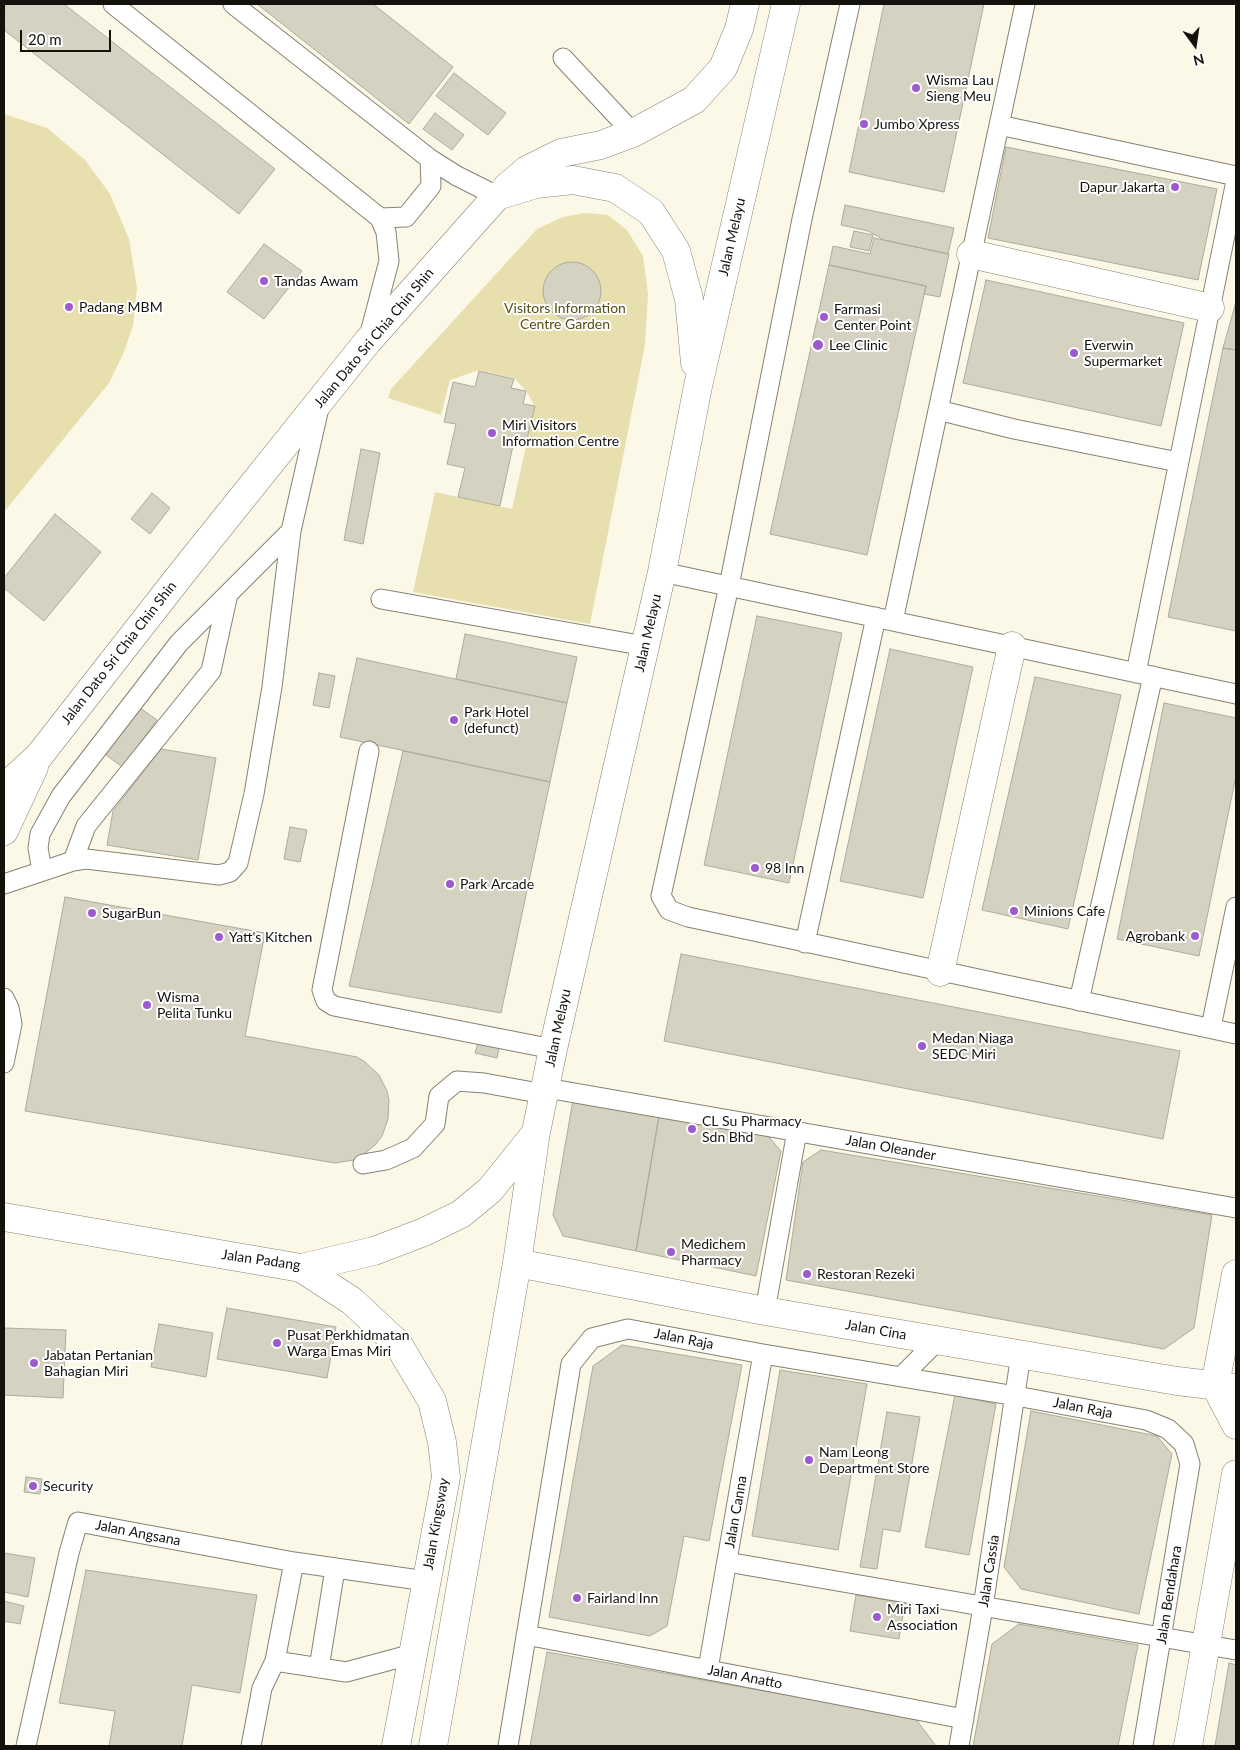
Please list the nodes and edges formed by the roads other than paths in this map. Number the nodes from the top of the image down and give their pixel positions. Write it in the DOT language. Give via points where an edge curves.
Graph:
graph roads {
  1 [pos="112,4"];
  2 [pos="233,4"];
  3 [pos="744,4"];
  4 [pos="786,4"];
  5 [pos="850,4"];
  6 [pos="1025,4"];
  7 [pos="563,58"];
  8 [pos="999,125"];
  9 [pos="633,134"];
  10 [pos="430,159"];
  11 [pos="1236,176"];
  12 [pos="1236,181"];
  13 [pos="496,196"];
  14 [pos="380,218"];
  15 [pos="971,254"];
  16 [pos="1210,308"];
  17 [pos="368,341"];
  18 [pos="698,386"];
  19 [pos="320,401"];
  20 [pos="938,410"];
  21 [pos="1178,462"];
  22 [pos="291,531"];
  23 [pos="662,572"];
  24 [pos="729,586"];
  25 [pos="228,594"];
  26 [pos="380,599"];
  27 [pos="885,619"];
  28 [pos="645,646"];
  29 [pos="1012,646"];
  30 [pos="1144,675"];
  31 [pos="1236,694"];
  32 [pos="369,751"];
  33 [pos="39,756"];
  34 [pos="4,788"];
  35 [pos="4,831"];
  36 [pos="72,861"];
  37 [pos="42,871"];
  38 [pos="4,884"];
  39 [pos="1236,906"];
  40 [pos="804,943"];
  41 [pos="940,972"];
  42 [pos="4,998"];
  43 [pos="1079,1002"];
  44 [pos="1211,1027"];
  45 [pos="1236,1034"];
  46 [pos="553,1049"];
  47 [pos="4,1063"];
  48 [pos="545,1091"];
  49 [pos="798,1131"];
  50 [pos="536,1132"];
  51 [pos="363,1164"];
  52 [pos="4,1202"];
  53 [pos="1236,1208"];
  54 [pos="4,1217"];
  55 [pos="35,1222"];
  56 [pos="517,1263"];
  57 [pos="301,1268"];
  58 [pos="1236,1274"];
  59 [pos="764,1311"];
  60 [pos="937,1341"];
  61 [pos="763,1354"];
  62 [pos="1021,1354"];
  63 [pos="902,1376"];
  64 [pos="1225,1387"];
  65 [pos="1016,1396"];
  66 [pos="1236,1424"];
  67 [pos="1184,1444"];
  68 [pos="1236,1474"];
  69 [pos="294,1562"];
  70 [pos="727,1562"];
  71 [pos="335,1569"];
  72 [pos="426,1581"];
  73 [pos="983,1607"];
  74 [pos="526,1635"];
  75 [pos="1162,1638"];
  76 [pos="1206,1645"];
  77 [pos="1236,1650"];
  78 [pos="413,1654"];
  79 [pos="275,1661"];
  80 [pos="318,1668"];
  81 [pos="708,1670"];
  82 [pos="964,1718"];
  83 [pos="26,1746"];
  84 [pos="251,1746"];
  85 [pos="396,1746"];
  86 [pos="432,1746"];
  87 [pos="508,1746"];
  88 [pos="959,1746"];
  89 [pos="1143,1746"];
  90 [pos="1188,1746"];
  1 -- 14 [label="lane"];
  2 -- 10 [label="lane"];
  3 -- 9 [label="main road" via="739,29 724,68 694,100"];
  4 -- 18 [label="main road, Jalan Melayu"];
  5 -- 24 [label="lane" via="802,220"];
  6 -- 8 [label="lane"];
  7 -- 9 [label="lane"];
  8 -- 11 [label="lane"];
  8 -- 15 [label="lane"];
  9 -- 13 [label="main road" via="561,153 527,170"];
  10 -- 13 [label="lane"];
  10 -- 14 [label="lane" via="431,186 406,217"];
  12 -- 16 [label="lane"];
  13 -- 17 [label="main road, Jalan Dato Sri Chia Chin Shin"];
  13 -- 18 [label="main road" via="536,184 573,180 615,188 651,212 676,251 689,299"];
  14 -- 17 [label="lane" via="386,232 389,261"];
  15 -- 16 [label="main road"];
  15 -- 20 [label="lane"];
  16 -- 21 [label="lane"];
  17 -- 19 [label="main road, Jalan Dato Sri Chia Chin Shin"];
  18 -- 23 [label="main road, Jalan Melayu"];
  19 -- 22 [label="lane"];
  19 -- 33 [label="main road, Jalan Dato Sri Chia Chin Shin"];
  20 -- 21 [label="lane"];
  20 -- 27 [label="lane"];
  21 -- 30 [label="lane"];
  22 -- 25 [label="lane"];
  22 -- 36 [label="lane" via="272,687 254,794 238,863 230,872 219,875 86,859"];
  23 -- 24 [label="lane"];
  23 -- 28 [label="main road, Jalan Melayu"];
  24 -- 27 [label="lane"];
  24 -- 40 [label="lane" via="661,896 669,910 688,918"];
  25 -- 36 [label="lane" via="210,671 86,826"];
  25 -- 37 [label="lane" via="179,643 60,796 40,834 38,848"];
  26 -- 28 [label="lane"];
  27 -- 29 [label="lane"];
  27 -- 40 [label="lane"];
  28 -- 46 [label="main road, Jalan Melayu"];
  29 -- 30 [label="lane"];
  29 -- 41 [label="main road"];
  30 -- 31 [label="lane"];
  30 -- 43 [label="lane"];
  32 -- 46 [label="lane" via="322,990 326,1001 334,1006"];
  33 -- 34 [label="main road, Jalan Dato Sri Chia Chin Shin"];
  33 -- 35 [label="main road, Jalan Dato Sri Chia Chin Shin"];
  36 -- 37 [label="lane"];
  37 -- 38 [label="lane"];
  39 -- 44 [label="lane"];
  40 -- 41 [label="lane"];
  41 -- 43 [label="lane"];
  42 -- 47 [label="lane" via="12,1024"];
  43 -- 44 [label="lane"];
  44 -- 45 [label="lane"];
  46 -- 48 [label="main road, Jalan Melayu"];
  48 -- 49 [label="lane, Jalan Oleander"];
  48 -- 50 [label="main road, Jalan Melayu"];
  48 -- 51 [label="lane, Jalan Oleander" via="457,1081 439,1096 435,1124 414,1148 386,1160"];
  49 -- 53 [label="lane, Jalan Oleander"];
  49 -- 59 [label="lane"];
  50 -- 56 [label="main road, Jalan Melayu"];
  50 -- 57 [label="main road, Jalan Padang" via="490,1190 461,1214 374,1251"];
  52 -- 55 [label="main road"];
  54 -- 55 [label="main road, Jalan Padang"];
  55 -- 57 [label="main road, Jalan Padang"];
  56 -- 59 [label="main road, Jalan Cina"];
  56 -- 86 [label="main road"];
  57 -- 72 [label="main road, Jalan Kingsway" via="352,1301 398,1344 432,1401 446,1477"];
  58 -- 64 [label="main road"];
  59 -- 60 [label="main road, Jalan Cina"];
  60 -- 62 [label="main road, Jalan Cina"];
  60 -- 63 [label="lane"];
  61 -- 63 [label="lane, Jalan Raja"];
  61 -- 70 [label="lane, Jalan Canna"];
  61 -- 74 [label="lane, Jalan Raja" via="628,1328 592,1338 571,1364"];
  62 -- 64 [label="main road, Jalan Cina"];
  62 -- 65 [label="lane, Jalan Cassia"];
  63 -- 65 [label="lane, Jalan Raja"];
  64 -- 66 [label="main road"];
  65 -- 67 [label="lane, Jalan Raja" via="1146,1420 1168,1429"];
  65 -- 73 [label="lane, Jalan Cassia"];
  67 -- 75 [label="lane, Jalan Bendahara" via="1190,1464"];
  68 -- 76 [label="main road"];
  69 -- 71 [label="lane, Jalan Angsana"];
  69 -- 79 [label="lane"];
  69 -- 83 [label="lane, Jalan Angsana" via="78,1522"];
  70 -- 73 [label="lane"];
  70 -- 81 [label="lane, Jalan Canna"];
  71 -- 72 [label="lane, Jalan Angsana"];
  71 -- 80 [label="lane"];
  72 -- 78 [label="main road, Jalan Kingsway"];
  73 -- 75 [label="lane"];
  73 -- 82 [label="lane, Jalan Cassia"];
  74 -- 81 [label="lane, Jalan Anatto"];
  74 -- 87 [label="lane, Jalan Raja"];
  75 -- 76 [label="lane"];
  75 -- 89 [label="lane, Jalan Bendahara"];
  76 -- 77 [label="lane"];
  76 -- 90 [label="main road"];
  78 -- 80 [label="lane" via="346,1672"];
  78 -- 85 [label="main road, Jalan Kingsway"];
  79 -- 80 [label="lane"];
  79 -- 84 [label="lane" via="262,1688"];
  81 -- 82 [label="lane, Jalan Anatto"];
  82 -- 88 [label="lane, Jalan Cassia"];
}
